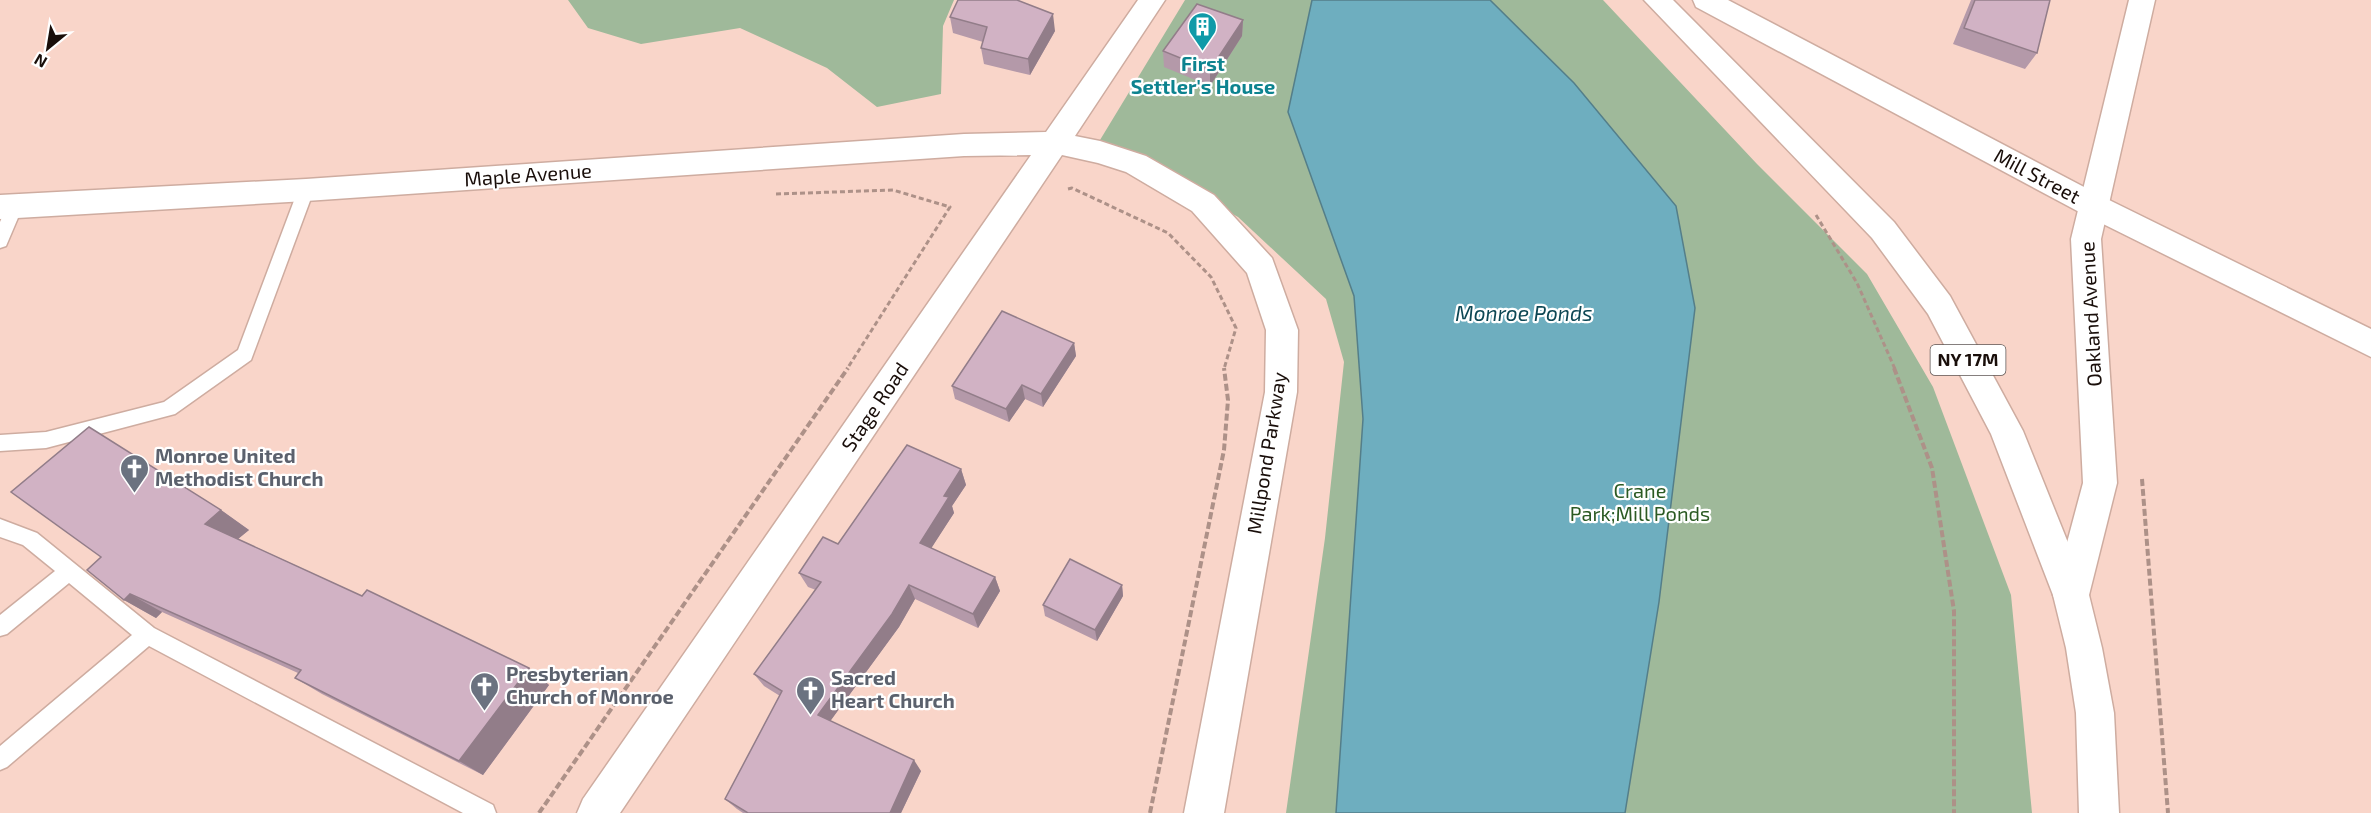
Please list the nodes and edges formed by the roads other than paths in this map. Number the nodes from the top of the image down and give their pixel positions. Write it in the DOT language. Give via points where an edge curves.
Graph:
graph roads {
  1 [pos="1152,0"];
  2 [pos="1657,0"];
  3 [pos="1706,0"];
  4 [pos="2142,0"];
  5 [pos="1057,143"];
  6 [pos="306,190"];
  7 [pos="7,206"];
  8 [pos="2094,206"];
  9 [pos="0,241"];
  10 [pos="2371,344"];
  11 [pos="0,443"];
  12 [pos="0,528"];
  13 [pos="70,571"];
  14 [pos="2071,595"];
  15 [pos="0,627"];
  16 [pos="147,635"];
  17 [pos="0,760"];
  18 [pos="485,813"];
  19 [pos="597,813"];
  20 [pos="1204,813"];
  21 [pos="2099,813"];
  1 -- 5 [label="street, Stage Road"];
  2 -- 14 [label="street, NY 17M" via="1883,230 1939,305 2006,431"];
  3 -- 8 [label="street, Mill Street"];
  4 -- 8 [label="street, Oakland Avenue"];
  5 -- 6 [label="street, Maple Avenue" via="952,146"];
  5 -- 19 [label="street, Stage Road"];
  5 -- 20 [label="street, Millpond Parkway" via="1136,164 1203,202 1261,267 1282,330 1281,392"];
  6 -- 7 [label="street, Maple Avenue"];
  6 -- 11 [label="lane" via="245,355 169,409 45,440"];
  7 -- 9 [label="lane"];
  8 -- 10 [label="street, Mill Street"];
  8 -- 14 [label="street, Oakland Avenue" via="2086,239 2100,483"];
  12 -- 13 [label="lane" via="30,539"];
  13 -- 15 [label="lane"];
  13 -- 16 [label="lane"];
  14 -- 21 [label="street, NY 17M" via="2095,712"];
  16 -- 17 [label="lane"];
  16 -- 18 [label="lane"];
}
